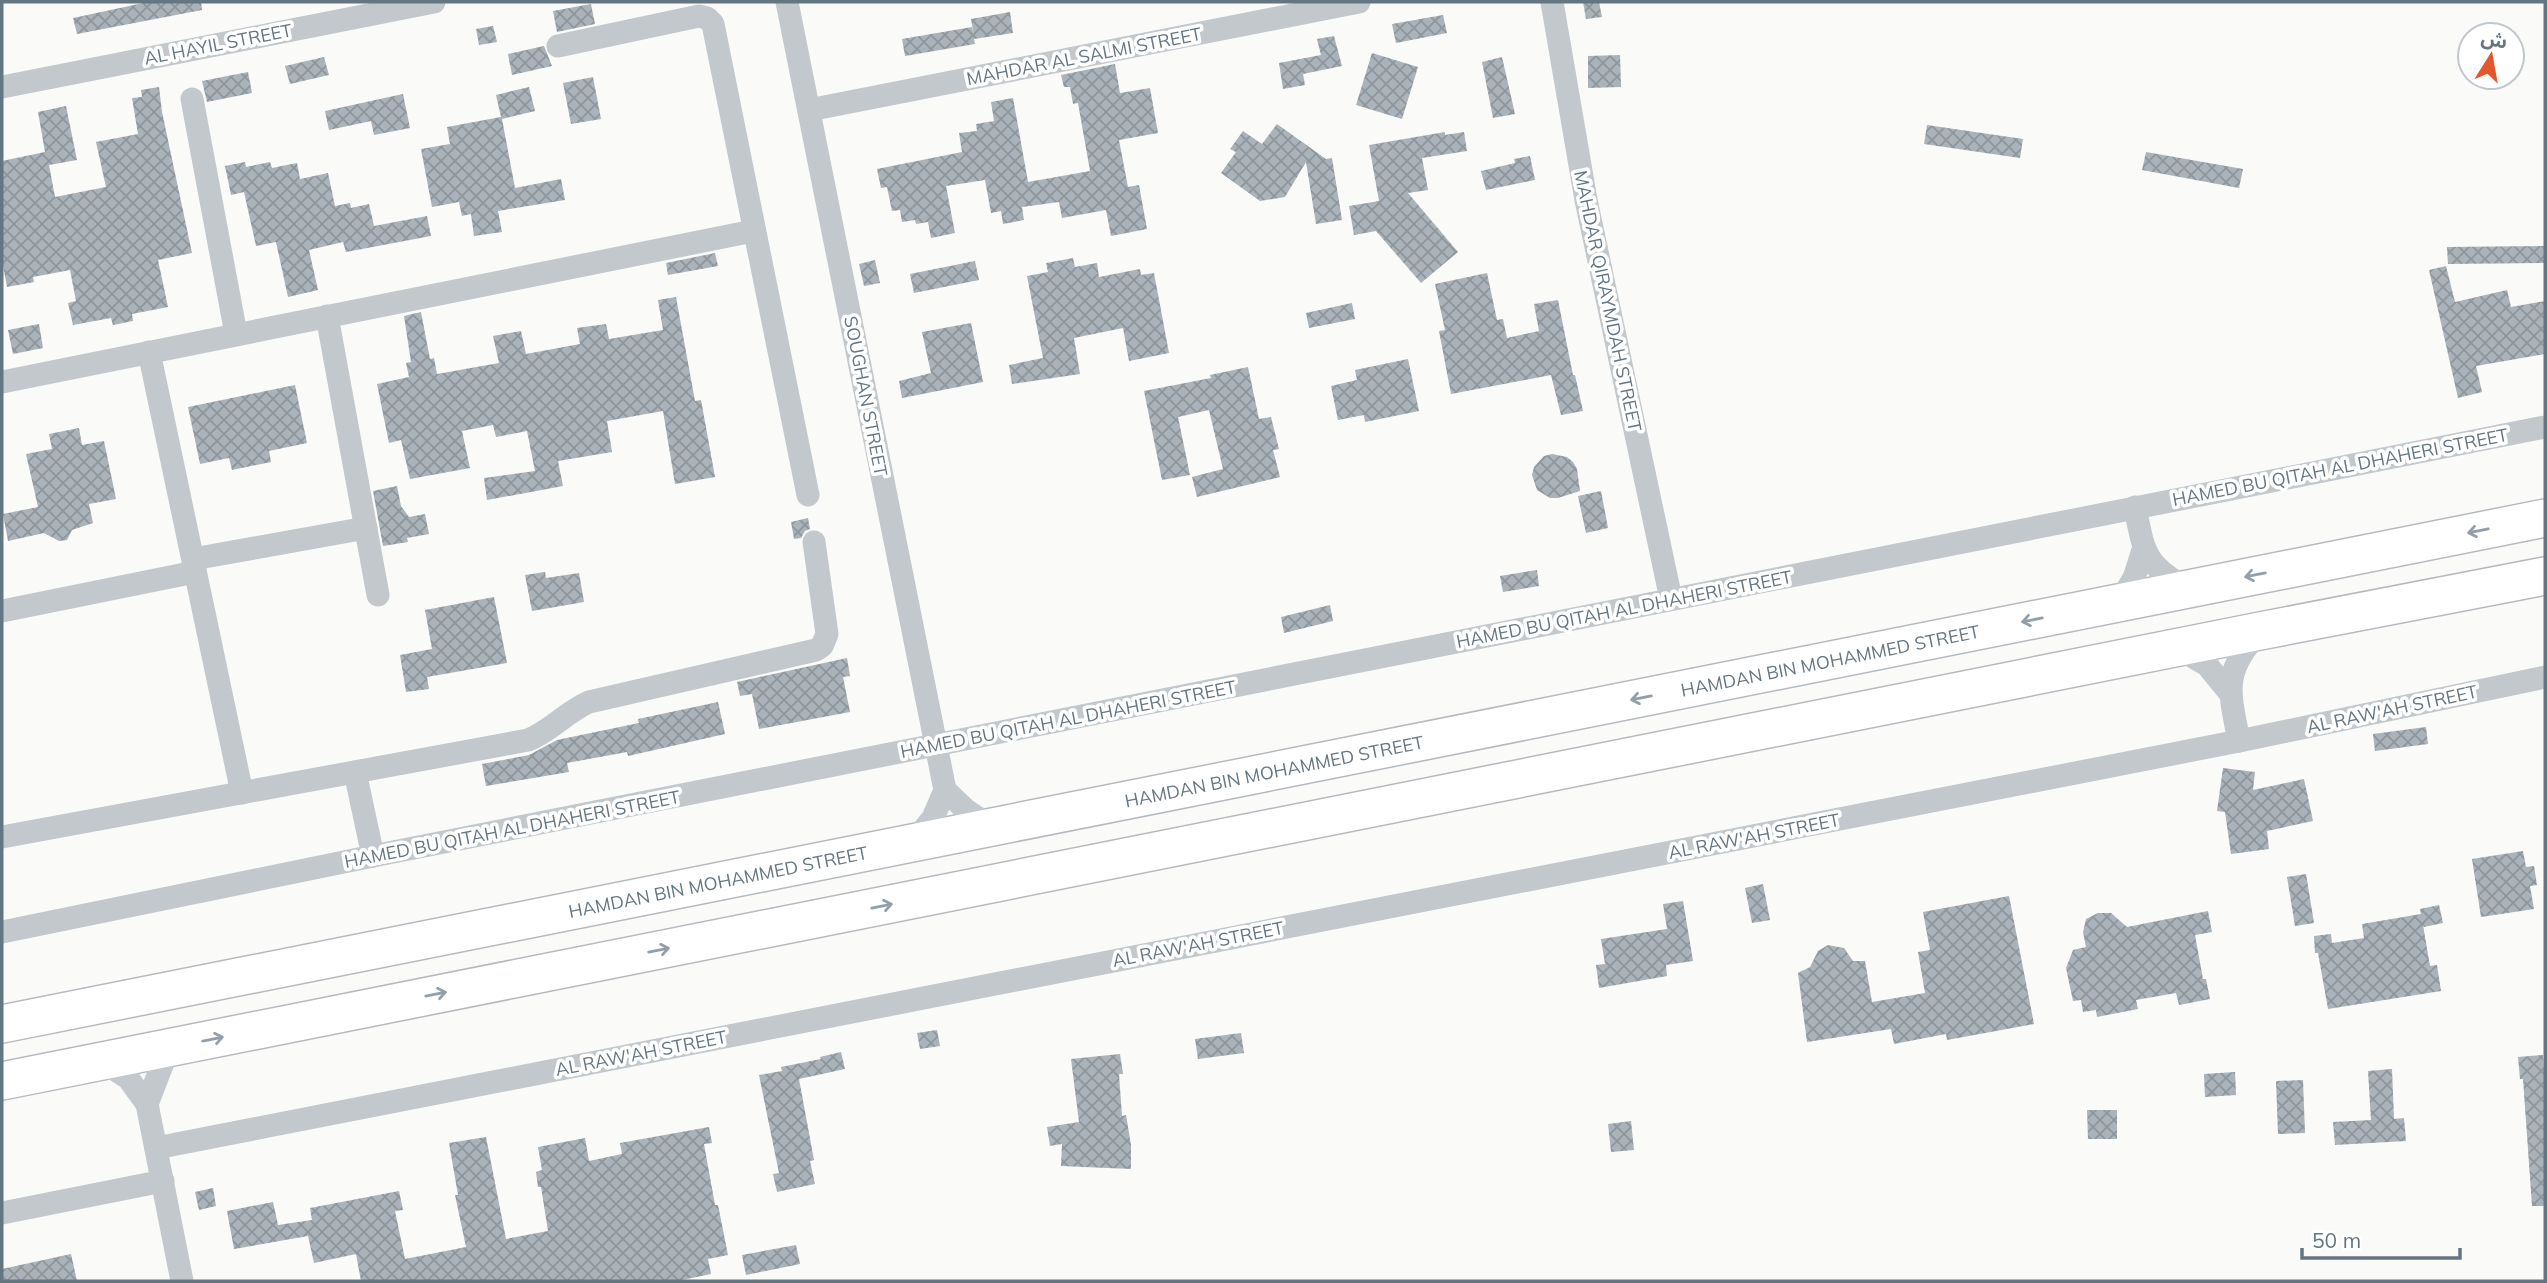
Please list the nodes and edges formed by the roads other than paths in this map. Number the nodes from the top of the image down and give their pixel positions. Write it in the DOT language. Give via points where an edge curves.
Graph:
graph roads {
  1 [pos="434,2"];
  2 [pos="788,2"];
  3 [pos="1360,2"];
  4 [pos="1552,2"];
  5 [pos="558,46"];
  6 [pos="2,87"];
  7 [pos="192,99"];
  8 [pos="809,110"];
  9 [pos="753,230"];
  10 [pos="327,316"];
  11 [pos="236,334"];
  12 [pos="149,352"];
  13 [pos="2,382"];
  14 [pos="2545,427"];
  15 [pos="808,495"];
  16 [pos="2135,507"];
  17 [pos="2545,517"];
  18 [pos="366,528"];
  19 [pos="814,542"];
  20 [pos="2143,550"];
  21 [pos="194,565"];
  22 [pos="2545,576"];
  23 [pos="2186,588"];
  24 [pos="379,595"];
  25 [pos="1671,599"];
  26 [pos="2119,603"];
  27 [pos="2,611"];
  28 [pos="2260,631"];
  29 [pos="2178,648"];
  30 [pos="2545,677"];
  31 [pos="2230,692"];
  32 [pos="2239,741"];
  33 [pos="936,746"];
  34 [pos="355,772"];
  35 [pos="945,790"];
  36 [pos="242,793"];
  37 [pos="990,826"];
  38 [pos="2,837"];
  39 [pos="913,843"];
  40 [pos="373,856"];
  41 [pos="2,932"];
  42 [pos="2,1024"];
  43 [pos="169,1047"];
  44 [pos="102,1060"];
  45 [pos="2,1080"];
  46 [pos="147,1104"];
  47 [pos="156,1148"];
  48 [pos="163,1181"];
  49 [pos="2,1213"];
  50 [pos="182,1281"];
  1 -- 6 [label="street, AL HAYIL STREET"];
  2 -- 8 [label="street, SOUGHAN STREET"];
  3 -- 8 [label="street, MAHDAR AL SALMI STREET"];
  4 -- 25 [label="street, MAHDAR QIRAYMDAH STREET" via="1586,200"];
  5 -- 9 [label="street" via="707,18 713,24"];
  7 -- 11 [label="street"];
  8 -- 33 [label="street, SOUGHAN STREET"];
  9 -- 10 [label="street"];
  9 -- 15 [label="street"];
  10 -- 11 [label="street"];
  10 -- 18 [label="street"];
  11 -- 12 [label="street"];
  12 -- 13 [label="street"];
  12 -- 21 [label="street"];
  14 -- 16 [label="street, HAMED BU QITAH AL DHAHERI STREET"];
  16 -- 20 [label="street"];
  16 -- 25 [label="street, HAMED BU QITAH AL DHAHERI STREET"];
  17 -- 23 [label="main road, HAMDAN BIN MOHAMMED STREET, one-way"];
  18 -- 21 [label="street"];
  18 -- 24 [label="street"];
  19 -- 34 [label="street" via="827,634 816,650 589,702 528,740"];
  20 -- 23 [label="street" via="2162,572"];
  20 -- 26 [label="street"];
  21 -- 27 [label="street"];
  21 -- 36 [label="street"];
  22 -- 28 [label="main road"];
  23 -- 26 [label="main road, HAMDAN BIN MOHAMMED STREET"];
  25 -- 33 [label="street, HAMED BU QITAH AL DHAHERI STREET"];
  26 -- 37 [label="main road, HAMDAN BIN MOHAMMED STREET, one-way"];
  28 -- 29 [label="main road"];
  28 -- 31 [label="street" via="2239,659"];
  29 -- 31 [label="street" via="2207,665"];
  43 -- 29 [label="main road, one-way"];
  30 -- 32 [label="street, AL RAW'AH STREET"];
  31 -- 32 [label="street"];
  32 -- 47 [label="street, AL RAW'AH STREET"];
  33 -- 35 [label="street, SOUGHAN STREET"];
  33 -- 40 [label="street, HAMED BU QITAH AL DHAHERI STREET"];
  34 -- 36 [label="street"];
  34 -- 40 [label="street"];
  35 -- 37 [label="street"];
  35 -- 39 [label="street" via="933,818"];
  36 -- 38 [label="street"];
  37 -- 39 [label="main road, HAMDAN BIN MOHAMMED STREET"];
  39 -- 42 [label="main road, HAMDAN BIN MOHAMMED STREET"];
  40 -- 41 [label="street, HAMED BU QITAH AL DHAHERI STREET"];
  43 -- 44 [label="main road"];
  43 -- 46 [label="street"];
  44 -- 45 [label="main road"];
  44 -- 46 [label="street" via="128,1079"];
  46 -- 47 [label="street"];
  47 -- 48 [label="street"];
  48 -- 49 [label="street"];
  48 -- 50 [label="street"];
}
